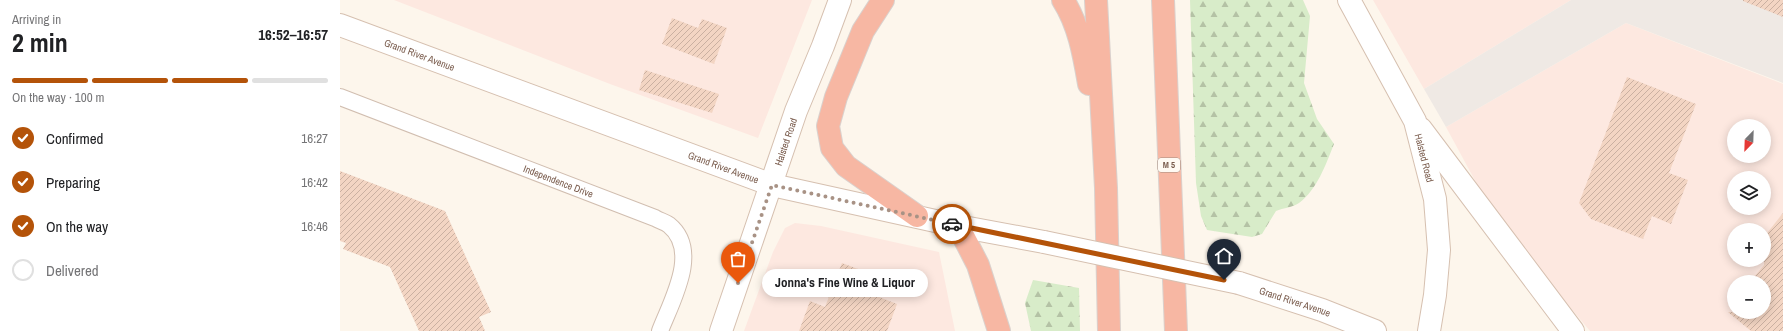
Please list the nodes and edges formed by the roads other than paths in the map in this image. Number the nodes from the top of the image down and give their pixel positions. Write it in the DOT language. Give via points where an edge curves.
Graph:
graph roads {
  1 [pos="840,0"];
  2 [pos="883,0"];
  3 [pos="1063,0"];
  4 [pos="1096,0"];
  5 [pos="1162,0"];
  6 [pos="1349,0"];
  7 [pos="340,25"];
  8 [pos="340,97"];
  9 [pos="1415,121"];
  10 [pos="772,185"];
  11 [pos="1106,188"];
  12 [pos="917,216"];
  13 [pos="958,226"];
  14 [pos="660,331"];
  15 [pos="721,331"];
  16 [pos="998,331"];
  17 [pos="1109,331"];
  18 [pos="1176,331"];
  19 [pos="1375,331"];
  20 [pos="1429,331"];
  21 [pos="1573,331"];
  1 -- 10 [label="main road, Halsted Road" via="796,111"];
  2 -- 12 [label="highway" via="863,31 836,97 828,126 832,148 846,166"];
  3 -- 11 [label="highway" via="1077,30 1086,64"];
  4 -- 11 [label="highway"];
  5 -- 18 [label="highway, M 5"];
  6 -- 9 [label="main road, Halsted Road"];
  7 -- 10 [label="main road, Grand River Avenue"];
  8 -- 14 [label="street, Independence Drive" via="655,218 669,226 678,237 684,253 683,270"];
  9 -- 20 [label="main road, Halsted Road" via="1435,199 1439,250"];
  9 -- 21 [label="main road"];
  10 -- 12 [label="main road, Grand River Avenue"];
  10 -- 15 [label="main road, Halsted Road"];
  11 -- 17 [label="highway"];
  12 -- 13 [label="main road, Grand River Avenue"];
  13 -- 16 [label="highway" via="978,265"];
  13 -- 19 [label="main road, Grand River Avenue, bridge" via="1239,284 1322,310"];
}
